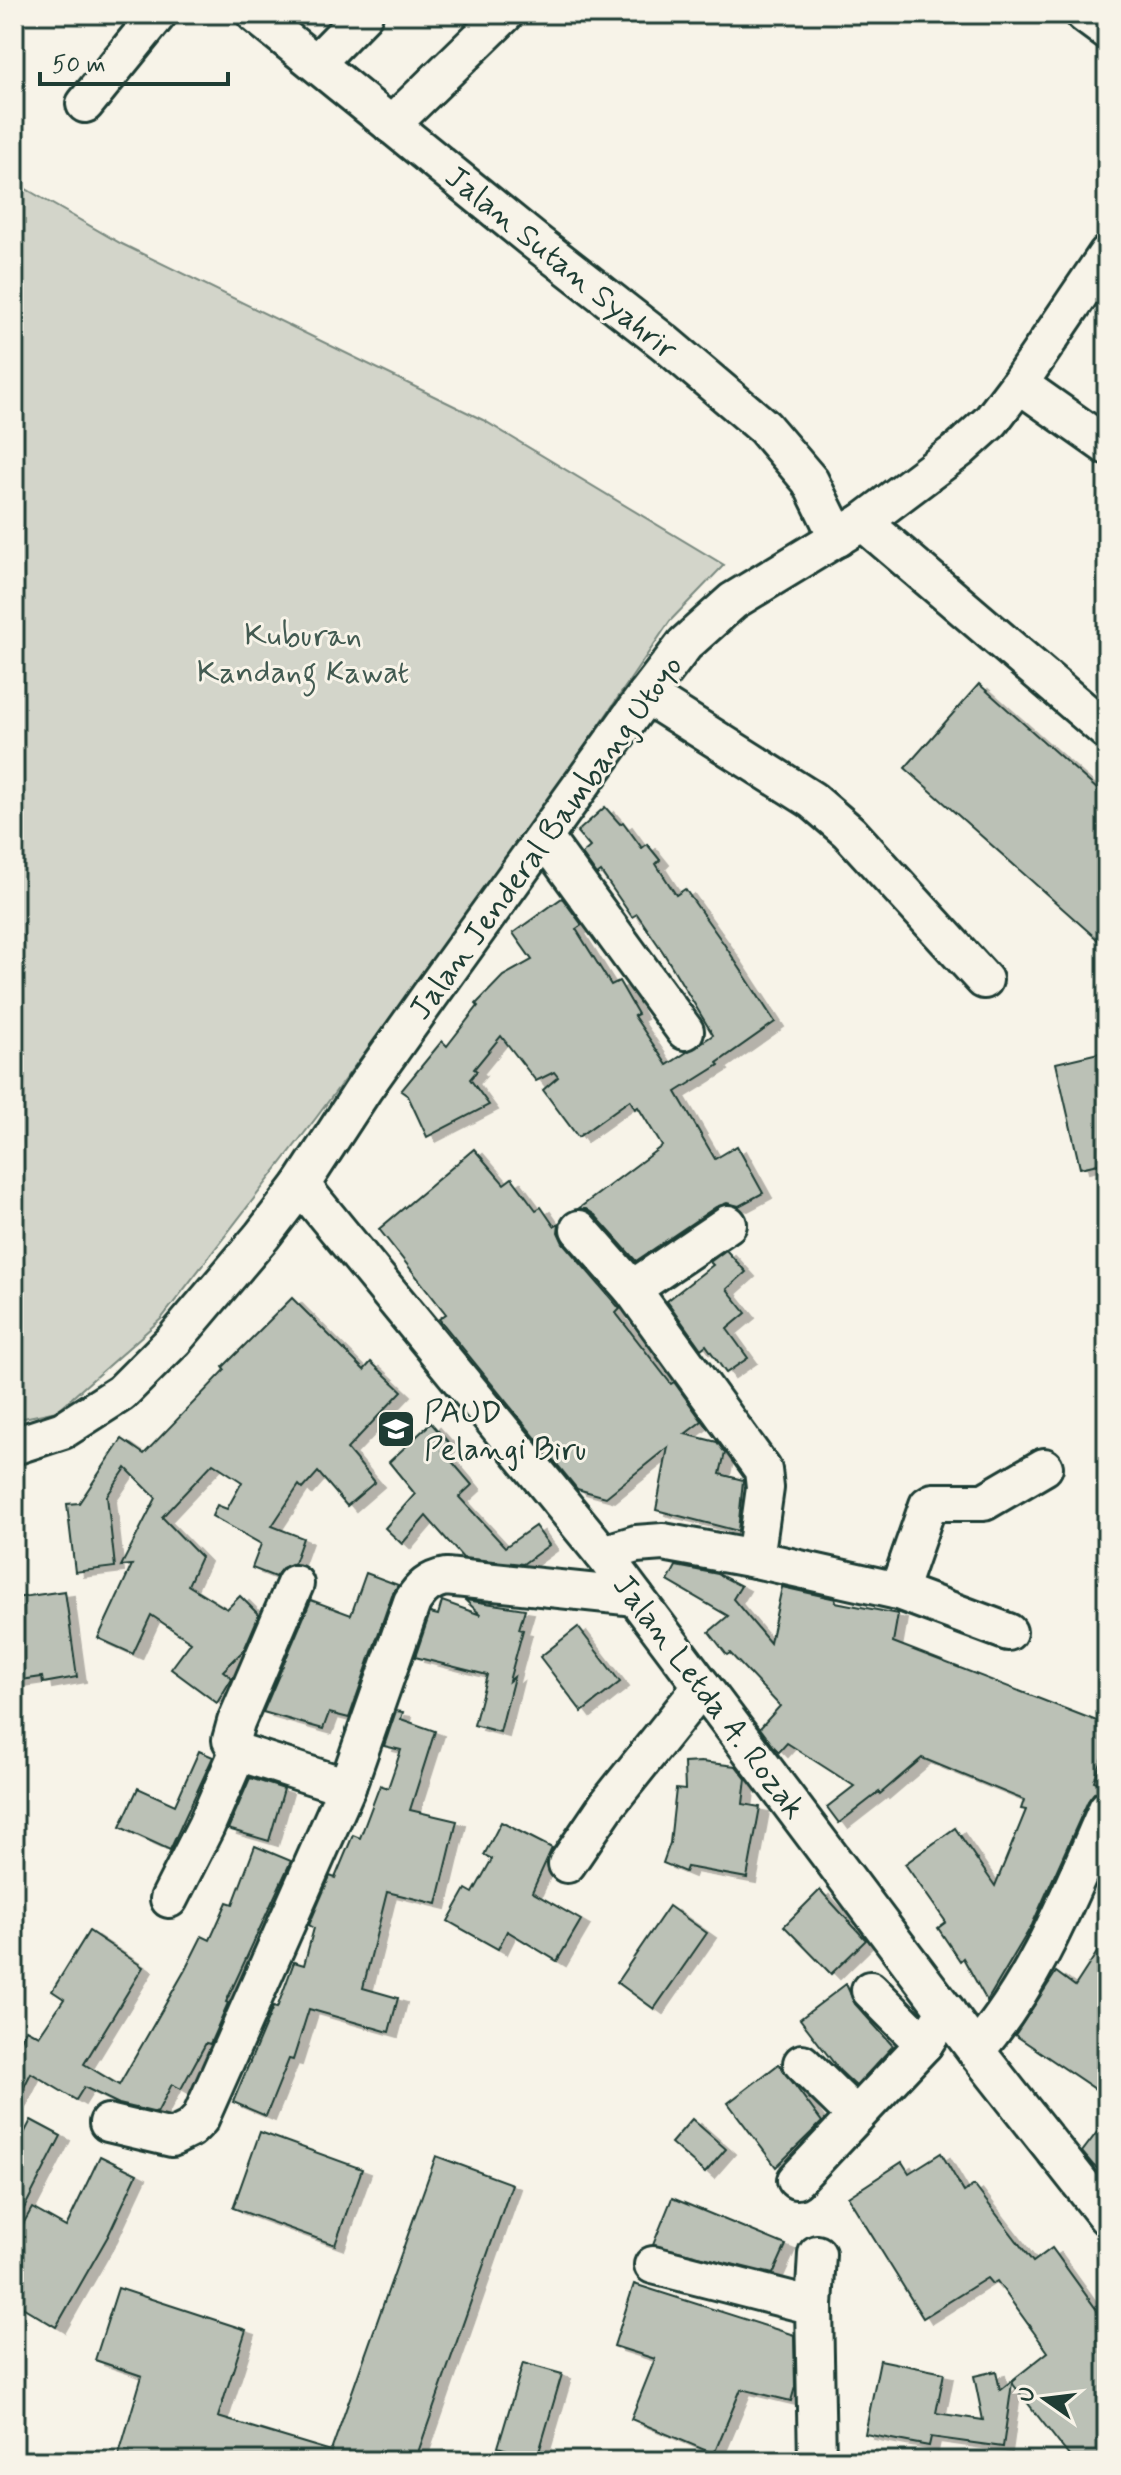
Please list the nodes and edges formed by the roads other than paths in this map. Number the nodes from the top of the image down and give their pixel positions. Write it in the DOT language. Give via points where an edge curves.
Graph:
graph roads {
  1 [pos="158,14"];
  2 [pos="255,14"];
  3 [pos="364,14"];
  4 [pos="505,14"];
  5 [pos="316,63"];
  6 [pos="85,104"];
  7 [pos="391,125"];
  8 [pos="1107,254"];
  9 [pos="1019,384"];
  10 [pos="1107,446"];
  11 [pos="851,530"];
  12 [pos="646,695"];
  13 [pos="1107,731"];
  14 [pos="545,839"];
  15 [pos="984,980"];
  16 [pos="685,1031"];
  17 [pos="301,1185"];
  18 [pos="728,1224"];
  19 [pos="579,1229"];
  20 [pos="632,1289"];
  21 [pos="14,1446"];
  22 [pos="1044,1467"];
  23 [pos="603,1554"];
  24 [pos="755,1559"];
  25 [pos="295,1584"];
  26 [pos="898,1591"];
  27 [pos="635,1597"];
  28 [pos="1008,1632"];
  29 [pos="702,1686"];
  30 [pos="238,1752"];
  31 [pos="347,1787"];
  32 [pos="1107,1809"];
  33 [pos="567,1864"];
  34 [pos="169,1899"];
  35 [pos="870,1990"];
  36 [pos="946,2010"];
  37 [pos="924,2044"];
  38 [pos="976,2051"];
  39 [pos="802,2063"];
  40 [pos="856,2116"];
  41 [pos="108,2123"];
  42 [pos="796,2180"];
  43 [pos="1107,2217"];
  44 [pos="817,2254"];
  45 [pos="653,2265"];
  46 [pos="814,2306"];
  47 [pos="817,2461"];
  1 -- 6 [label="street"];
  2 -- 5 [label="street, Jalan Sutan Syahrir"];
  3 -- 5 [label="street"];
  4 -- 7 [label="street"];
  5 -- 7 [label="street, Jalan Sutan Syahrir"];
  7 -- 11 [label="street, Jalan Sutan Syahrir" via="764,427"];
  8 -- 9 [label="street, Jalan Jenderal Bambang Utoyo"];
  9 -- 10 [label="street"];
  9 -- 11 [label="street, Jalan Jenderal Bambang Utoyo" via="991,421 960,449"];
  11 -- 12 [label="street, Jalan Jenderal Bambang Utoyo" via="733,601 685,644"];
  11 -- 13 [label="street"];
  12 -- 14 [label="street, Jalan Jenderal Bambang Utoyo"];
  12 -- 15 [label="street" via="812,800 849,832"];
  14 -- 16 [label="street"];
  14 -- 17 [label="street, Jalan Jenderal Bambang Utoyo" via="365,1087"];
  17 -- 21 [label="street, Jalan Jenderal Bambang Utoyo" via="174,1340 121,1393 63,1430"];
  17 -- 23 [label="street, Jalan Letda A. Rozak"];
  18 -- 20 [label="street"];
  19 -- 20 [label="street"];
  20 -- 24 [label="street" via="763,1470"];
  22 -- 26 [label="street" via="984,1502 928,1505"];
  23 -- 24 [label="street" via="663,1542"];
  23 -- 27 [label="street, Jalan Letda A. Rozak"];
  24 -- 26 [label="street"];
  25 -- 30 [label="street" via="236,1722 231,1740"];
  26 -- 28 [label="street"];
  27 -- 29 [label="street, Jalan Letda A. Rozak"];
  27 -- 31 [label="street" via="468,1578 433,1579 412,1602"];
  29 -- 33 [label="street"];
  29 -- 36 [label="street, Jalan Letda A. Rozak"];
  30 -- 31 [label="street"];
  30 -- 34 [label="street"];
  31 -- 41 [label="street" via="200,2119 172,2138"];
  32 -- 38 [label="street" via="1034,1969"];
  35 -- 37 [label="street"];
  36 -- 37 [label="street"];
  36 -- 38 [label="street, Jalan Letda A. Rozak"];
  37 -- 40 [label="street"];
  38 -- 43 [label="street, Jalan Letda A. Rozak"];
  39 -- 40 [label="street"];
  40 -- 42 [label="street"];
  44 -- 46 [label="street"];
  45 -- 46 [label="street"];
  46 -- 47 [label="street"];
}
